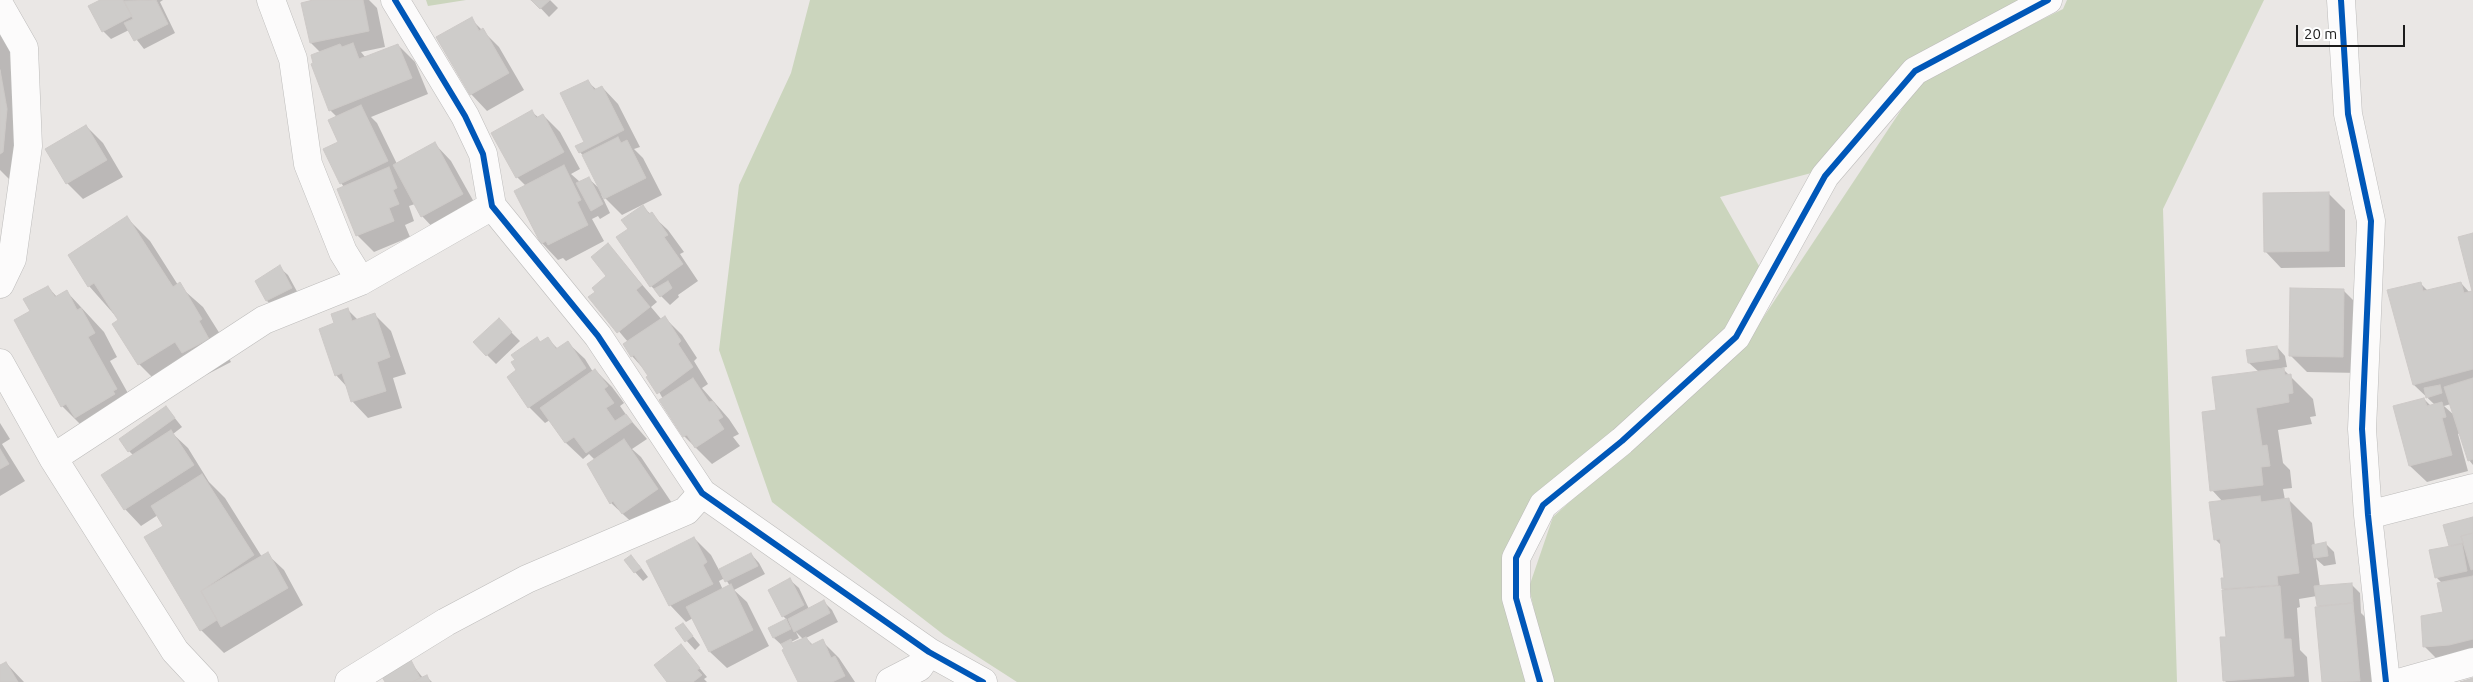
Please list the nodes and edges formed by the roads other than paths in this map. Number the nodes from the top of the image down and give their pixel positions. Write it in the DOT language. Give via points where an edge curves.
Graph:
graph roads {
  1 [pos="271,0"];
  2 [pos="395,0"];
  3 [pos="2048,0"];
  4 [pos="2341,0"];
  5 [pos="0,6"];
  6 [pos="492,206"];
  7 [pos="361,280"];
  8 [pos="0,284"];
  9 [pos="0,363"];
  10 [pos="53,458"];
  11 [pos="2473,488"];
  12 [pos="702,493"];
  13 [pos="2368,515"];
  14 [pos="929,652"];
  15 [pos="2473,662"];
  16 [pos="204,682"];
  17 [pos="349,682"];
  18 [pos="890,682"];
  19 [pos="983,682"];
  20 [pos="1540,682"];
  21 [pos="2386,682"];
  22 [pos="2402,682"];
  1 -- 7 [label="street" via="293,59 308,164 344,252"];
  2 -- 6 [label="street" via="465,116 484,154"];
  3 -- 20 [label="street" via="1915,71 1825,176 1736,337 1622,441 1543,505 1516,558 1516,598"];
  4 -- 13 [label="street" via="2348,114 2371,221 2362,430"];
  5 -- 8 [label="street" via="24,48 28,146 12,259"];
  6 -- 7 [label="street"];
  6 -- 12 [label="street" via="598,336"];
  7 -- 10 [label="street" via="264,320"];
  9 -- 10 [label="street"];
  10 -- 16 [label="street" via="175,651"];
  11 -- 13 [label="street"];
  12 -- 14 [label="street"];
  12 -- 17 [label="street" via="686,511 527,579 446,622"];
  13 -- 21 [label="street"];
  14 -- 18 [label="street" via="919,667"];
  14 -- 19 [label="street"];
  15 -- 22 [label="street"];
}
